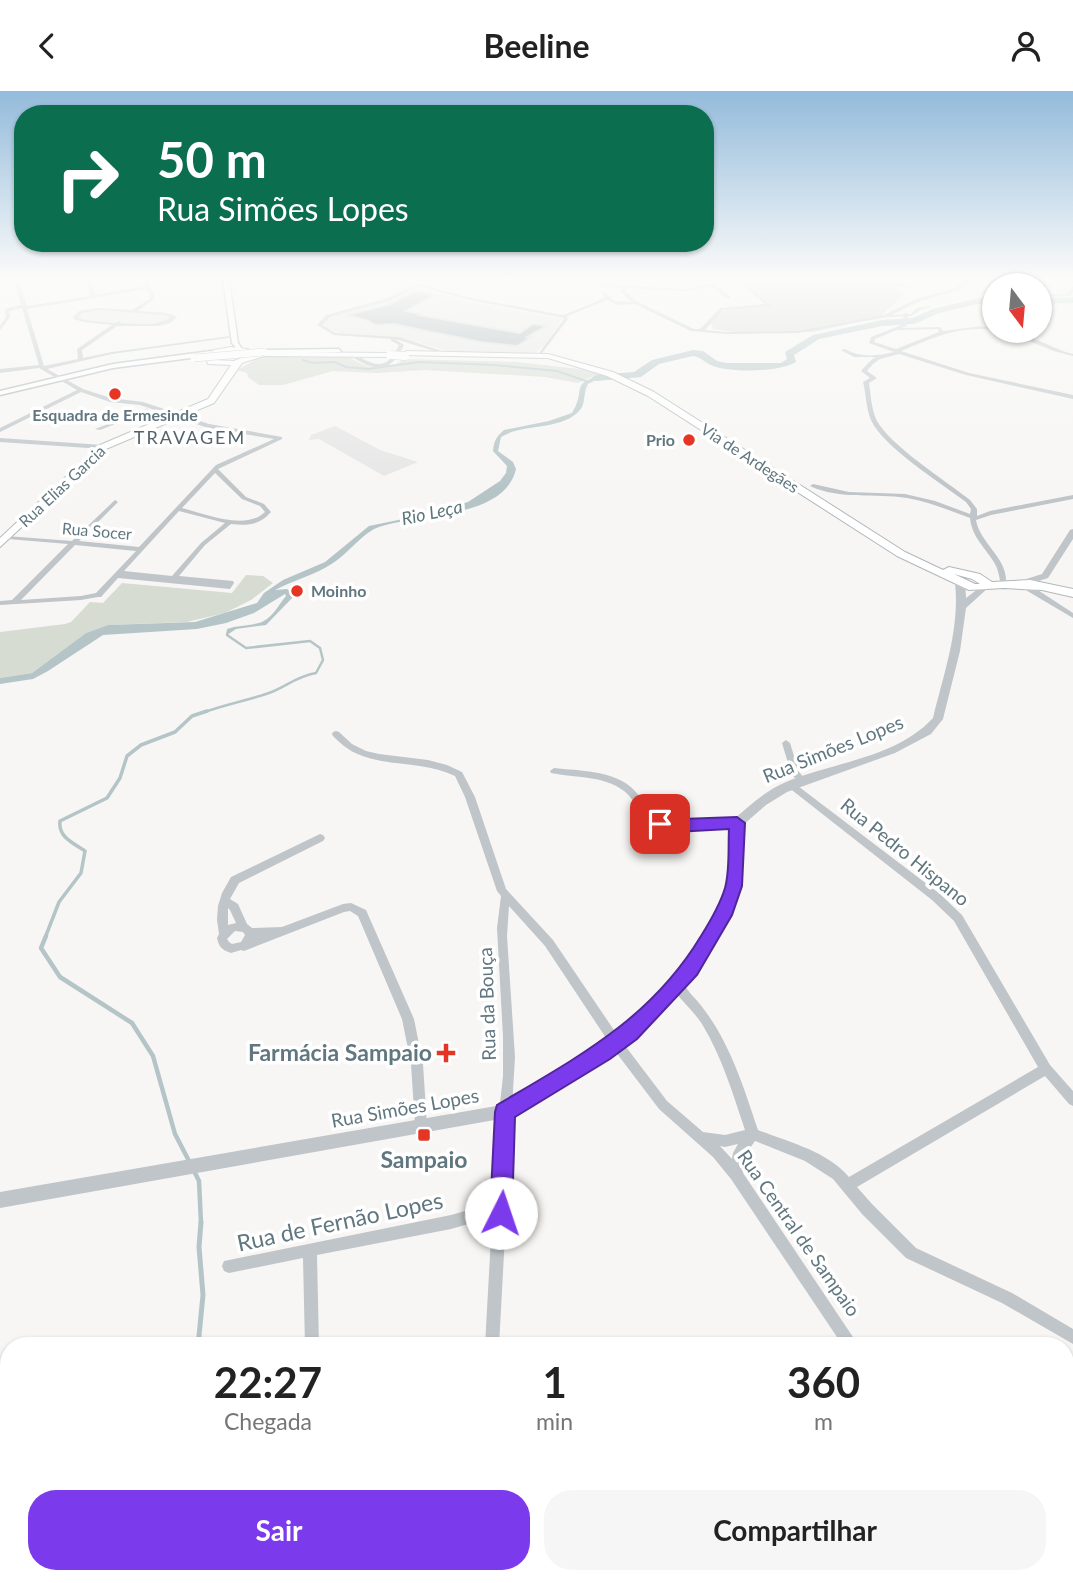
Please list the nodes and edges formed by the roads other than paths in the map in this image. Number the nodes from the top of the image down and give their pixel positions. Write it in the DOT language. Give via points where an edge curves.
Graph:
graph roads {
  1 [pos="36,350"];
  2 [pos="79,350"];
  3 [pos="184,350"];
  4 [pos="223,350"];
  5 [pos="240,350"];
  6 [pos="252,350"];
  7 [pos="400,350"];
  8 [pos="433,350"];
  9 [pos="542,350"];
  10 [pos="843,350"];
  11 [pos="862,350"];
  12 [pos="893,350"];
  13 [pos="900,350"];
  14 [pos="1053,350"];
  15 [pos="897,351"];
  16 [pos="343,353"];
  17 [pos="406,354"];
  18 [pos="449,355"];
  19 [pos="1073,355"];
  20 [pos="535,358"];
  21 [pos="867,359"];
  22 [pos="81,360"];
  23 [pos="211,362"];
  24 [pos="41,367"];
  25 [pos="226,367"];
  26 [pos="99,370"];
  27 [pos="1,372"];
  28 [pos="61,379"];
  29 [pos="81,390"];
  30 [pos="0,393"];
  31 [pos="1073,397"];
  32 [pos="156,408"];
  33 [pos="149,411"];
  34 [pos="136,415"];
  35 [pos="178,416"];
  36 [pos="98,429"];
  37 [pos="0,430"];
  38 [pos="0,440"];
  39 [pos="103,447"];
  40 [pos="215,469"];
  41 [pos="813,486"];
  42 [pos="1073,497"];
  43 [pos="115,502"];
  44 [pos="178,509"];
  45 [pos="973,518"];
  46 [pos="230,522"];
  47 [pos="1073,532"];
  48 [pos="4,540"];
  49 [pos="73,543"];
  50 [pos="141,549"];
  51 [pos="119,574"];
  52 [pos="174,578"];
  53 [pos="964,578"];
  54 [pos="1003,579"];
  55 [pos="984,587"];
  56 [pos="1039,587"];
  57 [pos="1073,593"];
  58 [pos="13,602"];
  59 [pos="0,603"];
  60 [pos="961,607"];
  61 [pos="1073,617"];
  62 [pos="336,734"];
  63 [pos="786,743"];
  64 [pos="554,771"];
  65 [pos="796,783"];
  66 [pos="737,823"];
  67 [pos="320,838"];
  68 [pos="506,896"];
  69 [pos="226,902"];
  70 [pos="247,929"];
  71 [pos="282,931"];
  72 [pos="224,935"];
  73 [pos="240,948"];
  74 [pos="677,986"];
  75 [pos="616,1043"];
  76 [pos="1046,1069"];
  77 [pos="1073,1100"];
  78 [pos="505,1112"];
  79 [pos="421,1126"];
  80 [pos="753,1134"];
  81 [pos="700,1138"];
  82 [pos="203,1166"];
  83 [pos="736,1174"];
  84 [pos="848,1185"];
  85 [pos="0,1200"];
  86 [pos="501,1213"];
  87 [pos="310,1251"];
  88 [pos="229,1266"];
  89 [pos="312,1337"];
  90 [pos="493,1337"];
  91 [pos="846,1337"];
  92 [pos="1073,1337"];
  1 -- 24 [label="street"];
  2 -- 22 [label="street"];
  3 -- 22 [label="street" via="112,353"];
  4 -- 23 [label="main road" via="209,357"];
  4 -- 26 [label="main road"];
  5 -- 25 [label="main road, Rua Elias Garcia" via="239,362"];
  6 -- 16 [label="main road, Via de Ardegães" via="271,354"];
  7 -- 16 [label="street" via="389,365 375,366"];
  8 -- 18 [label="street"];
  9 -- 20 [label="street"];
  10 -- 21 [label="street"];
  11 -- 21 [label="street"];
  12 -- 15 [label="street"];
  13 -- 15 [label="street"];
  14 -- 19 [label="street"];
  15 -- 21 [label="street"];
  15 -- 31 [label="street"];
  16 -- 17 [label="main road, Via de Ardegães, bridge"];
  16 -- 26 [label="main road, Via de Ardegães, bridge" via="264,352"];
  17 -- 18 [label="main road, Via de Ardegães"];
  17 -- 20 [label="main road, Via de Ardegães"];
  18 -- 20 [label="main road, Via de Ardegães"];
  20 -- 53 [label="main road, Via de Ardegães" via="538,365 553,361 629,382 887,546"];
  21 -- 45 [label="street" via="864,371 874,378 866,382 868,401 877,425 968,501"];
  22 -- 24 [label="street"];
  23 -- 25 [label="main road"];
  23 -- 26 [label="main road"];
  24 -- 27 [label="street"];
  24 -- 28 [label="street"];
  25 -- 35 [label="main road, Rua Elias Garcia" via="219,392 211,401"];
  26 -- 28 [label="main road"];
  28 -- 29 [label="street"];
  28 -- 30 [label="main road"];
  29 -- 32 [label="street"];
  29 -- 37 [label="street"];
  32 -- 33 [label="street"];
  32 -- 35 [label="street"];
  34 -- 36 [label="street"];
  35 -- 39 [label="main road, Rua Elias Garcia"];
  35 -- 40 [label="street" via="230,431 280,438"];
  38 -- 39 [label="street"];
  39 -- 48 [label="main road, Rua Elias Garcia"];
  40 -- 44 [label="street"];
  40 -- 46 [label="street" via="244,498 268,512 243,524"];
  41 -- 45 [label="street" via="849,494 905,496"];
  42 -- 45 [label="street"];
  43 -- 49 [label="street"];
  44 -- 46 [label="street"];
  44 -- 50 [label="street"];
  45 -- 54 [label="street" via="974,531"];
  46 -- 52 [label="street" via="203,544"];
  47 -- 56 [label="street"];
  48 -- 49 [label="street, Rua Socer"];
  49 -- 50 [label="street, Rua Socer"];
  49 -- 58 [label="street"];
  50 -- 51 [label="street"];
  51 -- 52 [label="street"];
  51 -- 52 [label="street" via="228,587 230,583"];
  51 -- 58 [label="street" via="104,591 89,597"];
  53 -- 54 [label="main road"];
  53 -- 55 [label="main road"];
  53 -- 60 [label="street, Rua Simões Lopes"];
  54 -- 56 [label="main road"];
  55 -- 56 [label="main road"];
  55 -- 60 [label="street"];
  56 -- 57 [label="main road"];
  56 -- 61 [label="street"];
  58 -- 59 [label="street"];
  60 -- 65 [label="street, Rua Simões Lopes" via="934,726 878,755"];
  62 -- 68 [label="street, Rua Central de Sampaio" via="369,756 430,762 459,774"];
  63 -- 65 [label="street"];
  64 -- 66 [label="street" via="613,781 626,788 660,824"];
  65 -- 66 [label="street, Rua Simões Lopes" via="760,802"];
  65 -- 76 [label="street, Rua Pedro Hispano" via="958,918"];
  66 -- 74 [label="street, Rua Simões Lopes" via="734,886 708,943"];
  67 -- 69 [label="street" via="235,880 226,892"];
  68 -- 75 [label="street, Rua Central de Sampaio" via="549,943"];
  68 -- 78 [label="street, Rua da Bouça" via="500,918 507,1021"];
  69 -- 70 [label="street"];
  69 -- 72 [label="street" via="221,911"];
  70 -- 71 [label="street"];
  70 -- 72 [label="street" via="230,929"];
  70 -- 73 [label="street" via="248,942"];
  71 -- 73 [label="street"];
  71 -- 79 [label="street" via="343,908 362,913 408,1019 417,1064"];
  72 -- 73 [label="street" via="222,942 227,948"];
  74 -- 75 [label="street, Rua Simões Lopes"];
  74 -- 80 [label="street" via="691,999 724,1052"];
  75 -- 78 [label="street, Rua Simões Lopes"];
  75 -- 81 [label="street, Rua Central de Sampaio" via="663,1105"];
  76 -- 77 [label="street, Rua Pedro Hispano"];
  76 -- 84 [label="street"];
  78 -- 79 [label="street, Rua Simões Lopes"];
  78 -- 86 [label="street, Rua da Bouça"];
  79 -- 82 [label="street, Rua Simões Lopes"];
  80 -- 81 [label="street" via="725,1141"];
  80 -- 83 [label="street" via="739,1153"];
  80 -- 84 [label="street" via="809,1156"];
  81 -- 83 [label="street, Rua Central de Sampaio"];
  82 -- 85 [label="street, Rua Simões Lopes"];
  83 -- 91 [label="street, Rua Central de Sampaio"];
  84 -- 92 [label="street" via="911,1253"];
  86 -- 87 [label="street, Rua de Fernão Lopes" via="486,1212"];
  86 -- 90 [label="street, Rua da Bouça"];
  87 -- 88 [label="street, Rua de Fernão Lopes"];
  87 -- 89 [label="street"];
}
